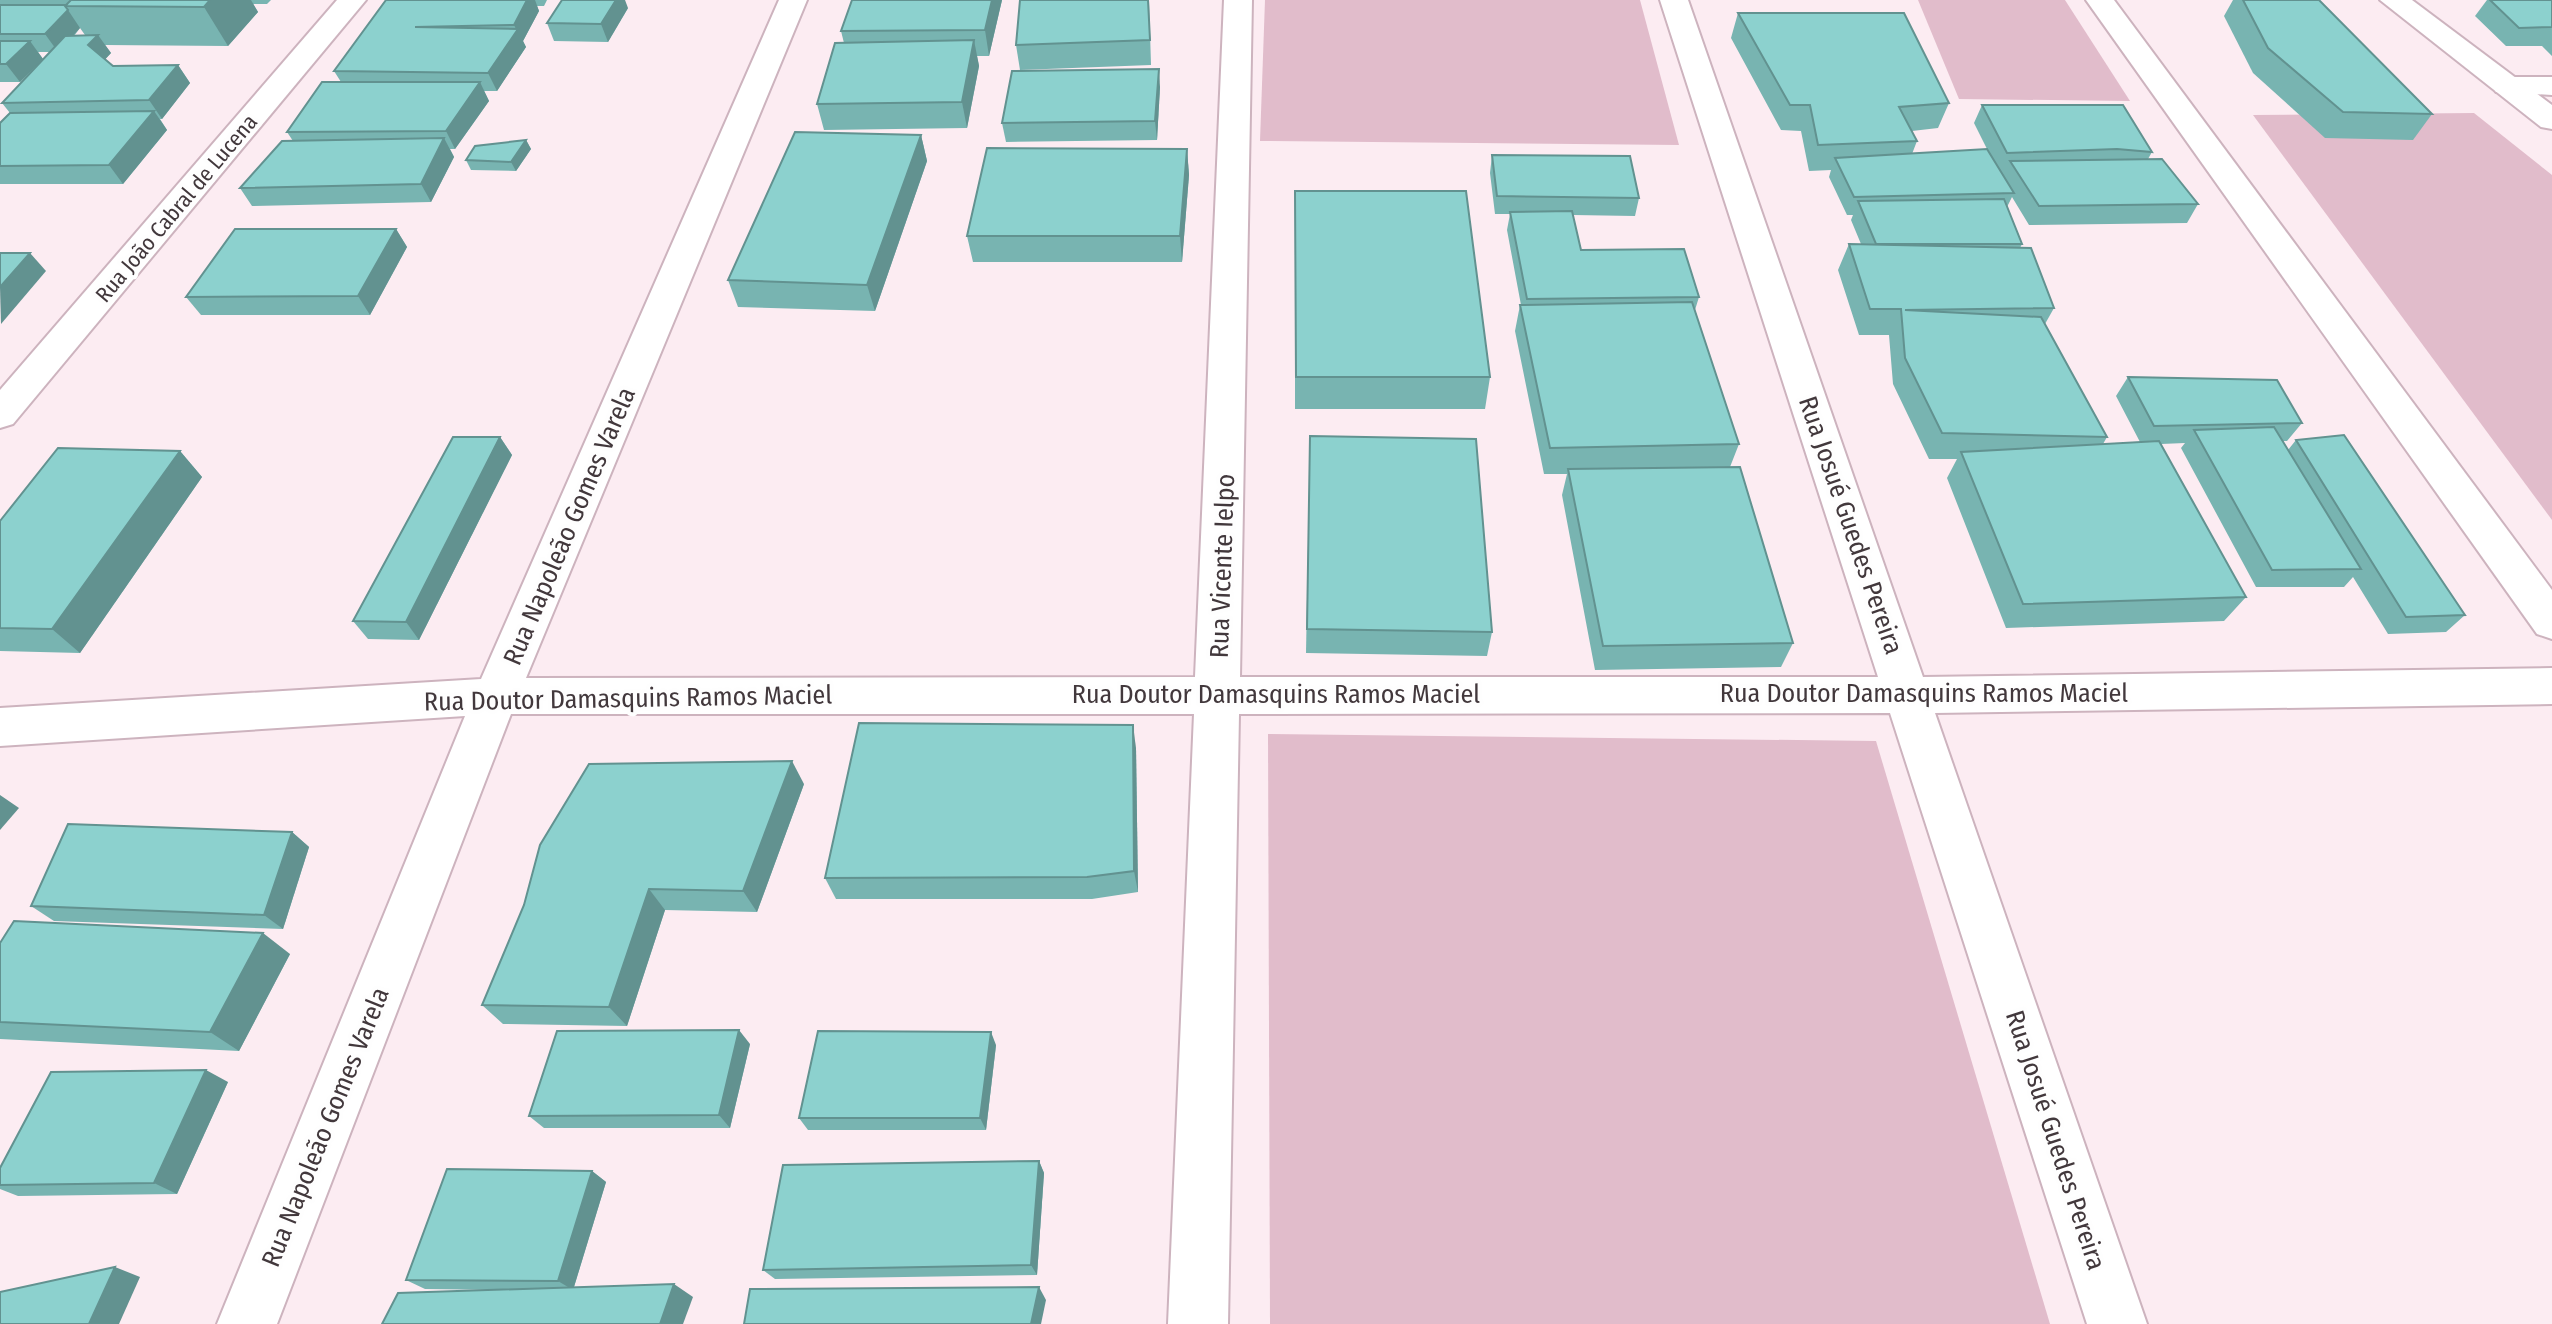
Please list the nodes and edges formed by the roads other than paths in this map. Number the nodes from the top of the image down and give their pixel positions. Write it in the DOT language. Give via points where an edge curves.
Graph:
graph roads {
  1 [pos="352,0"];
  2 [pos="793,0"];
  3 [pos="1238,0"];
  4 [pos="1674,0"];
  5 [pos="2100,0"];
  6 [pos="2394,0"];
  7 [pos="2507,86"];
  8 [pos="2552,86"];
  9 [pos="2552,120"];
  10 [pos="0,415"];
  11 [pos="2552,622"];
  12 [pos="2552,686"];
  13 [pos="1219,694"];
  14 [pos="1908,695"];
  15 [pos="496,696"];
  16 [pos="0,727"];
  17 [pos="247,1324"];
  18 [pos="1198,1324"];
  19 [pos="2117,1324"];
  1 -- 10 [label="street, Rua João Cabral de Lucena"];
  2 -- 15 [label="street, Rua Napoleão Gomes Varela"];
  3 -- 13 [label="street, Rua Vicente Ielpo"];
  4 -- 14 [label="street, Rua Josué Guedes Pereira"];
  5 -- 11 [label="street"];
  6 -- 7 [label="street"];
  7 -- 8 [label="street"];
  7 -- 9 [label="street"];
  12 -- 14 [label="street, Rua Doutor Damasquins Ramos Maciel"];
  13 -- 14 [label="street, Rua Doutor Damasquins Ramos Maciel"];
  13 -- 15 [label="street, Rua Doutor Damasquins Ramos Maciel"];
  13 -- 18 [label="street, Rua Vicente Ielpo"];
  14 -- 19 [label="street, Rua Josué Guedes Pereira"];
  15 -- 16 [label="street, Rua Doutor Damasquins Ramos Maciel"];
  15 -- 17 [label="street, Rua Napoleão Gomes Varela"];
}
